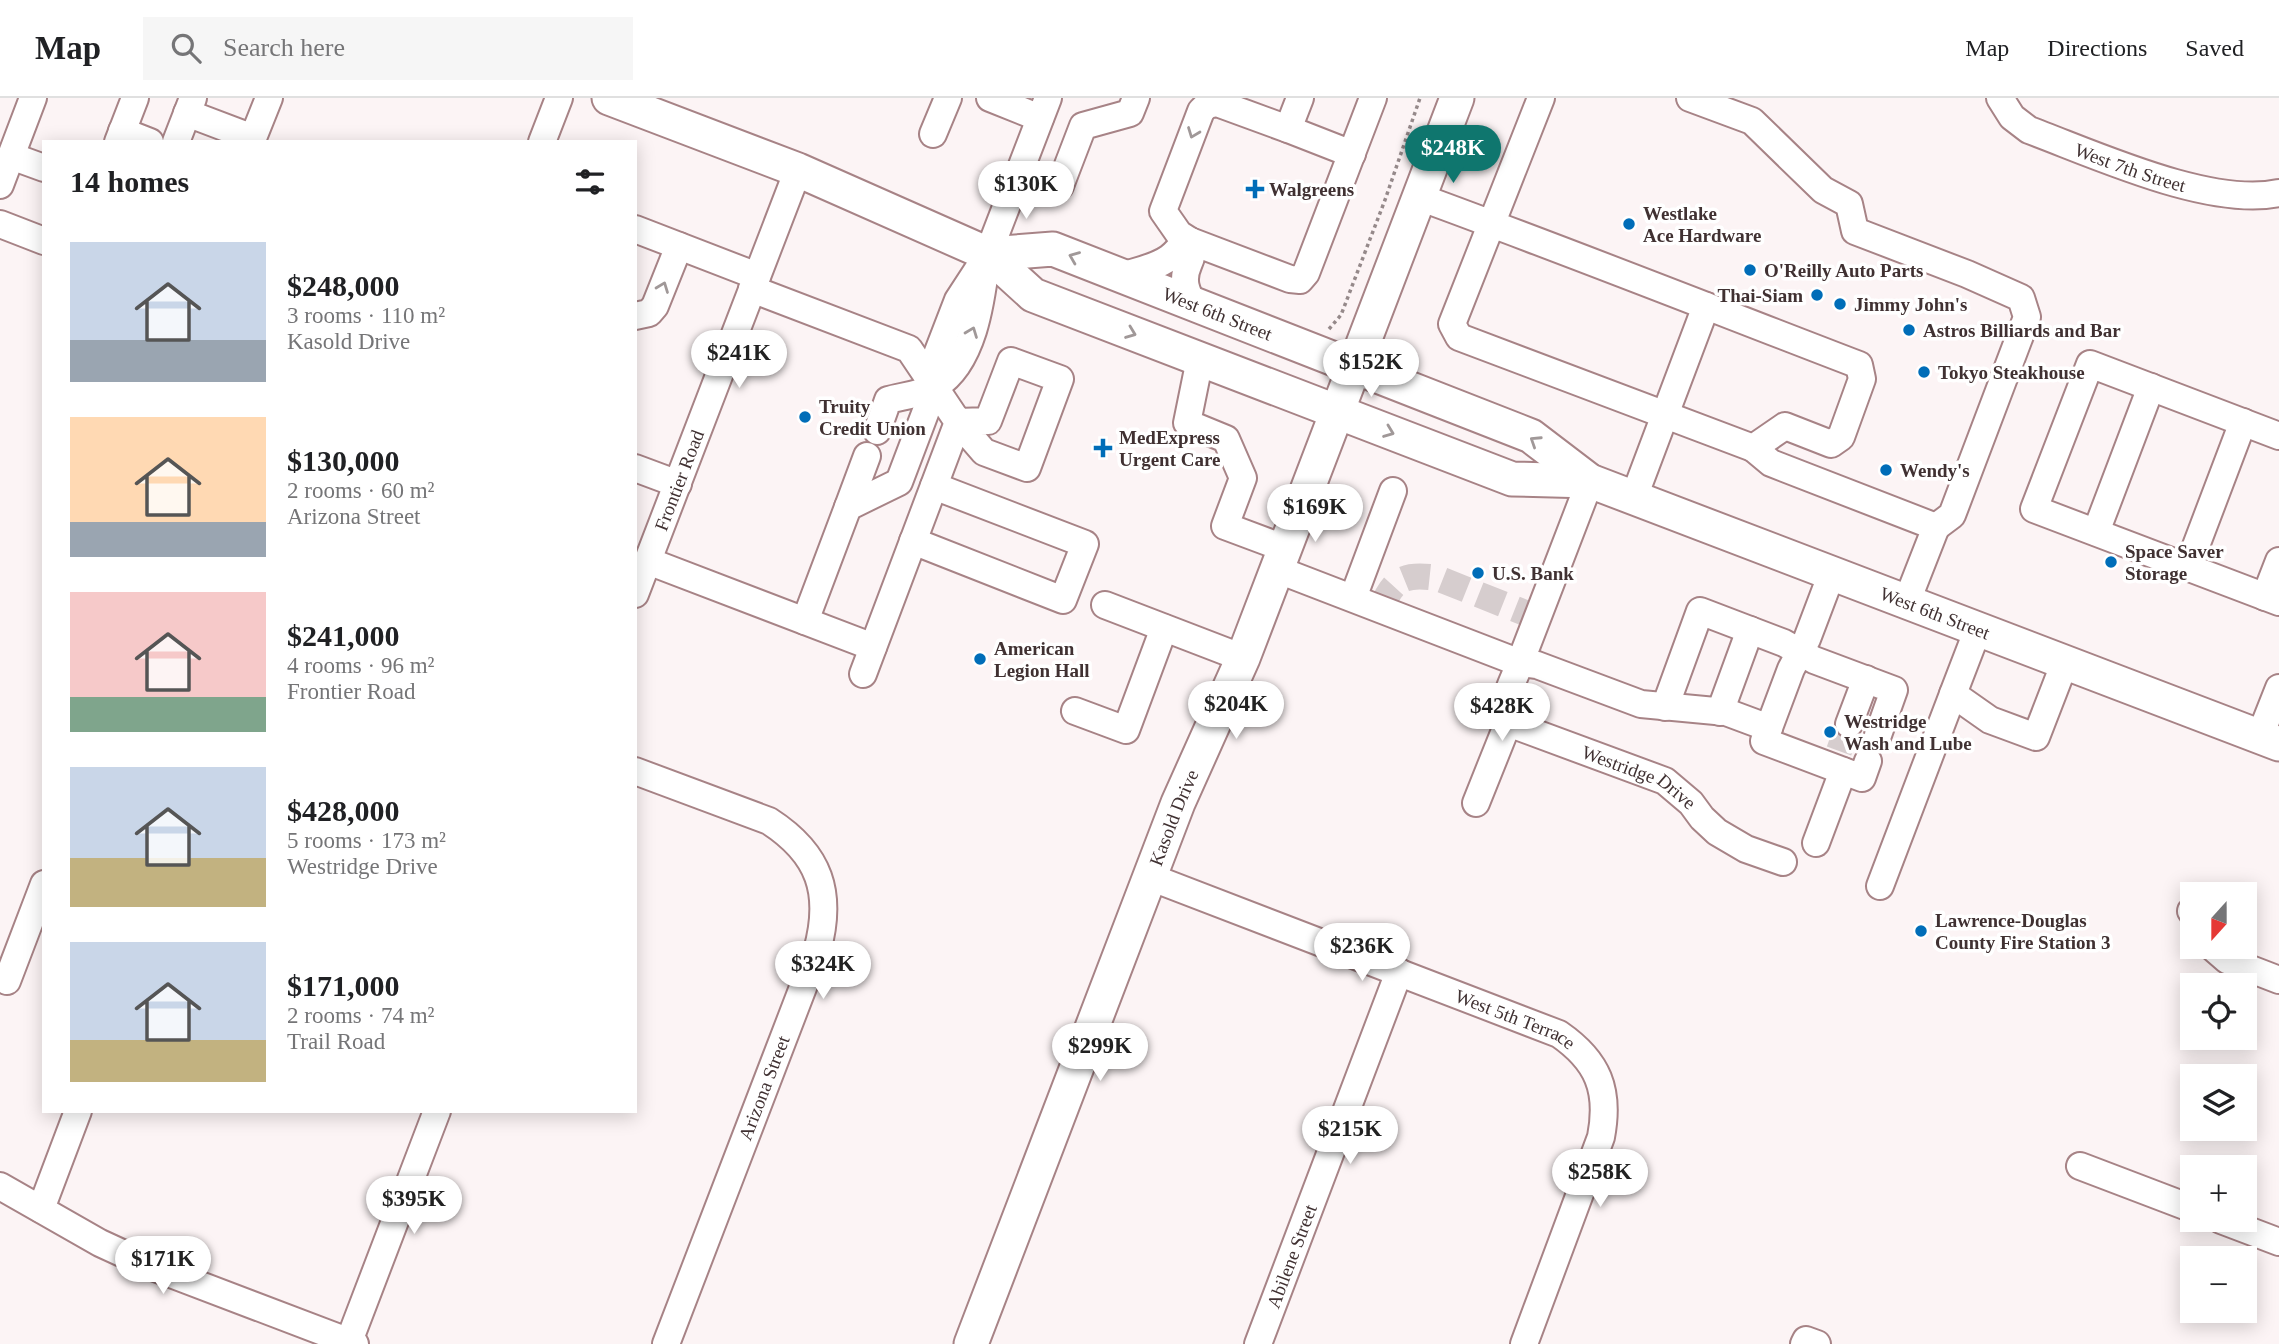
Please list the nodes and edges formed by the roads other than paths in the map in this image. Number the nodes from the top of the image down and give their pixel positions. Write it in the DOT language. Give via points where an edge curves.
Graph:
graph roads {
  1 [pos="33,98"];
  2 [pos="135,98"];
  3 [pos="269,98"];
  4 [pos="559,98"];
  5 [pos="610,98"];
  6 [pos="948,98"];
  7 [pos="990,98"];
  8 [pos="1136,98"];
  9 [pos="1300,98"];
  10 [pos="1373,98"];
  11 [pos="1541,98"];
  12 [pos="1690,98"];
  13 [pos="2000,98"];
  14 [pos="1451,100"];
  15 [pos="190,106"];
  16 [pos="1044,108"];
  17 [pos="1288,129"];
  18 [pos="933,134"];
  19 [pos="120,136"];
  20 [pos="140,140"];
  21 [pos="177,140"];
  22 [pos="543,140"];
  23 [pos="1352,154"];
  24 [pos="11,156"];
  25 [pos="42,167"];
  26 [pos="798,170"];
  27 [pos="1020,170"];
  28 [pos="0,185"];
  29 [pos="2279,193"];
  30 [pos="1419,197"];
  31 [pos="0,224"];
  32 [pos="1491,224"];
  33 [pos="637,230"];
  34 [pos="42,240"];
  35 [pos="1191,241"];
  36 [pos="679,246"];
  37 [pos="988,254"];
  38 [pos="1121,276"];
  39 [pos="755,282"];
  40 [pos="1192,303"];
  41 [pos="1706,306"];
  42 [pos="637,316"];
  43 [pos="1200,359"];
  44 [pos="1354,367"];
  45 [pos="935,387"];
  46 [pos="2151,387"];
  47 [pos="1337,412"];
  48 [pos="1665,415"];
  49 [pos="2243,422"];
  50 [pos="877,431"];
  51 [pos="2279,436"];
  52 [pos="1753,448"];
  53 [pos="867,456"];
  54 [pos="637,469"];
  55 [pos="1590,481"];
  56 [pos="678,484"];
  57 [pos="934,486"];
  58 [pos="1393,491"];
  59 [pos="1633,497"];
  60 [pos="848,508"];
  61 [pos="1936,527"];
  62 [pos="2096,532"];
  63 [pos="913,541"];
  64 [pos="1280,559"];
  65 [pos="648,561"];
  66 [pos="2279,561"];
  67 [pos="2188,567"];
  68 [pos="1832,572"];
  69 [pos="637,589"];
  70 [pos="1353,598"];
  71 [pos="2272,600"];
  72 [pos="1907,601"];
  73 [pos="1105,605"];
  74 [pos="805,621"];
  75 [pos="1164,628"];
  76 [pos="1978,629"];
  77 [pos="1750,630"];
  78 [pos="873,647"];
  79 [pos="1800,652"];
  80 [pos="1243,658"];
  81 [pos="2065,662"];
  82 [pos="1520,663"];
  83 [pos="863,674"];
  84 [pos="2279,688"];
  85 [pos="1953,694"];
  86 [pos="1665,706"];
  87 [pos="1074,711"];
  88 [pos="1720,712"];
  89 [pos="1510,718"];
  90 [pos="1769,728"];
  91 [pos="1863,729"];
  92 [pos="2270,740"];
  93 [pos="637,772"];
  94 [pos="1476,803"];
  95 [pos="1816,843"];
  96 [pos="1783,862"];
  97 [pos="1150,877"];
  98 [pos="1880,886"];
  99 [pos="42,889"];
  100 [pos="2226,959"];
  101 [pos="1399,972"];
  102 [pos="2279,980"];
  103 [pos="7,981"];
  104 [pos="77,1113"];
  105 [pos="436,1113"];
  106 [pos="2080,1166"];
  107 [pos="0,1186"];
  108 [pos="2180,1204"];
  109 [pos="41,1209"];
  110 [pos="2253,1232"];
  111 [pos="2279,1242"];
  112 [pos="350,1343"];
  113 [pos="666,1344"];
  114 [pos="971,1344"];
  115 [pos="1258,1344"];
  116 [pos="1524,1344"];
  1 -- 24 [label="street"];
  2 -- 19 [label="street"];
  3 -- 15 [label="street" via="253,138"];
  4 -- 22 [label="street"];
  5 -- 26 [label="main road, West 6th Street"];
  6 -- 18 [label="street"];
  7 -- 16 [label="street"];
  8 -- 27 [label="street" via="1130,113 1083,126 1060,186"];
  9 -- 17 [label="street"];
  10 -- 23 [label="street"];
  11 -- 32 [label="street"];
  12 -- 61 [label="street" via="1752,121 1823,190 1849,204 1855,231 2021,298 2027,317 1952,515"];
  13 -- 29 [label="street, West 7th Street" via="2012,117 2029,130 2142,172 2221,193 2252,197"];
  14 -- 30 [label="main road, Kasold Drive"];
  15 -- 21 [label="street"];
  16 -- 27 [label="street"];
  17 -- 23 [label="street"];
  17 -- 35 [label="street, one-way" via="1217,103 1201,111 1163,211 1178,233"];
  19 -- 20 [label="street"];
  23 -- 35 [label="street" via="1300,280"];
  24 -- 25 [label="street"];
  24 -- 28 [label="street"];
  26 -- 37 [label="main road, West 6th Street"];
  26 -- 39 [label="street, Frontier Road"];
  27 -- 37 [label="street"];
  30 -- 32 [label="street"];
  30 -- 44 [label="main road, Kasold Drive"];
  31 -- 34 [label="street"];
  32 -- 41 [label="street"];
  32 -- 48 [label="street" via="1452,324 1459,337"];
  33 -- 36 [label="street"];
  35 -- 38 [label="street" via="1178,246 1165,261"];
  35 -- 40 [label="street" via="1194,253 1185,283"];
  36 -- 39 [label="street"];
  42 -- 36 [label="street, one-way" via="655,306"];
  38 -- 37 [label="main road, West 6th Street, one-way" via="1053,249"];
  37 -- 43 [label="main road, West 6th Street, one-way" via="1033,295"];
  37 -- 45 [label="street" via="958,300 936,357"];
  38 -- 40 [label="main road, West 6th Street"];
  39 -- 45 [label="street" via="909,349"];
  39 -- 56 [label="street, Frontier Road"];
  40 -- 44 [label="main road, West 6th Street"];
  41 -- 48 [label="street"];
  41 -- 52 [label="street" via="1859,365 1863,379 1841,437 1831,444 1785,426"];
  43 -- 47 [label="main road, West 6th Street"];
  43 -- 64 [label="street" via="1187,423 1226,439 1243,478 1225,526"];
  44 -- 47 [label="main road, Kasold Drive"];
  55 -- 44 [label="main road, West 6th Street, one-way" via="1531,436"];
  45 -- 50 [label="street" via="888,400"];
  45 -- 57 [label="street" via="958,422"];
  45 -- 60 [label="street" via="899,482"];
  46 -- 49 [label="street"];
  46 -- 62 [label="street"];
  46 -- 62 [label="street" via="2090,364 2035,509"];
  47 -- 55 [label="main road, West 6th Street, one-way" via="1512,479"];
  47 -- 64 [label="main road, Kasold Drive"];
  48 -- 52 [label="street"];
  48 -- 59 [label="street"];
  49 -- 51 [label="street"];
  49 -- 67 [label="street"];
  52 -- 61 [label="street" via="1771,463"];
  53 -- 60 [label="street"];
  54 -- 56 [label="street"];
  55 -- 59 [label="main road, West 6th Street"];
  55 -- 82 [label="street"];
  56 -- 65 [label="street, Frontier Road"];
  57 -- 63 [label="street"];
  57 -- 63 [label="street" via="1085,544 1063,600"];
  58 -- 70 [label="street"];
  59 -- 68 [label="main road, West 6th Street"];
  60 -- 74 [label="street"];
  61 -- 72 [label="street"];
  62 -- 67 [label="street"];
  63 -- 78 [label="street"];
  64 -- 70 [label="street"];
  64 -- 80 [label="main road, Kasold Drive"];
  65 -- 69 [label="street, Frontier Road"];
  65 -- 74 [label="street"];
  66 -- 71 [label="street"];
  67 -- 71 [label="street"];
  68 -- 72 [label="main road, West 6th Street"];
  68 -- 79 [label="street"];
  70 -- 82 [label="street"];
  72 -- 76 [label="main road, West 6th Street"];
  73 -- 75 [label="street"];
  74 -- 78 [label="street"];
  75 -- 80 [label="street"];
  75 -- 87 [label="street" via="1126,730"];
  76 -- 81 [label="main road, West 6th Street"];
  76 -- 85 [label="street"];
  77 -- 79 [label="street"];
  77 -- 86 [label="street" via="1700,611"];
  77 -- 88 [label="street"];
  78 -- 83 [label="street"];
  79 -- 90 [label="street"];
  79 -- 91 [label="street" via="1880,685"];
  80 -- 97 [label="main road, Kasold Drive"];
  81 -- 85 [label="street" via="2036,737 1990,720"];
  81 -- 92 [label="main road, West 6th Street"];
  82 -- 86 [label="street" via="1537,665 1641,704"];
  82 -- 89 [label="street" via="1506,700"];
  84 -- 92 [label="street"];
  85 -- 98 [label="street"];
  86 -- 88 [label="street"];
  88 -- 90 [label="street"];
  89 -- 94 [label="street"];
  89 -- 96 [label="street, Westridge Drive" via="1519,727 1665,782 1717,832"];
  90 -- 95 [label="street" via="1764,741 1849,765"];
  93 -- 113 [label="street, Arizona Street" via="769,821 810,859 825,903 817,951"];
  97 -- 101 [label="street, West 5th Terrace"];
  97 -- 114 [label="main road, Kasold Drive"];
  99 -- 103 [label="street"];
  100 -- 102 [label="street"];
  101 -- 115 [label="street, Abilene Street"];
  101 -- 116 [label="street, West 5th Terrace" via="1559,1034 1577,1046 1604,1095 1601,1137"];
  104 -- 109 [label="street"];
  105 -- 112 [label="street"];
  106 -- 108 [label="street"];
  107 -- 109 [label="street"];
  109 -- 112 [label="street" via="150,1265"];
  110 -- 111 [label="street"];
}
